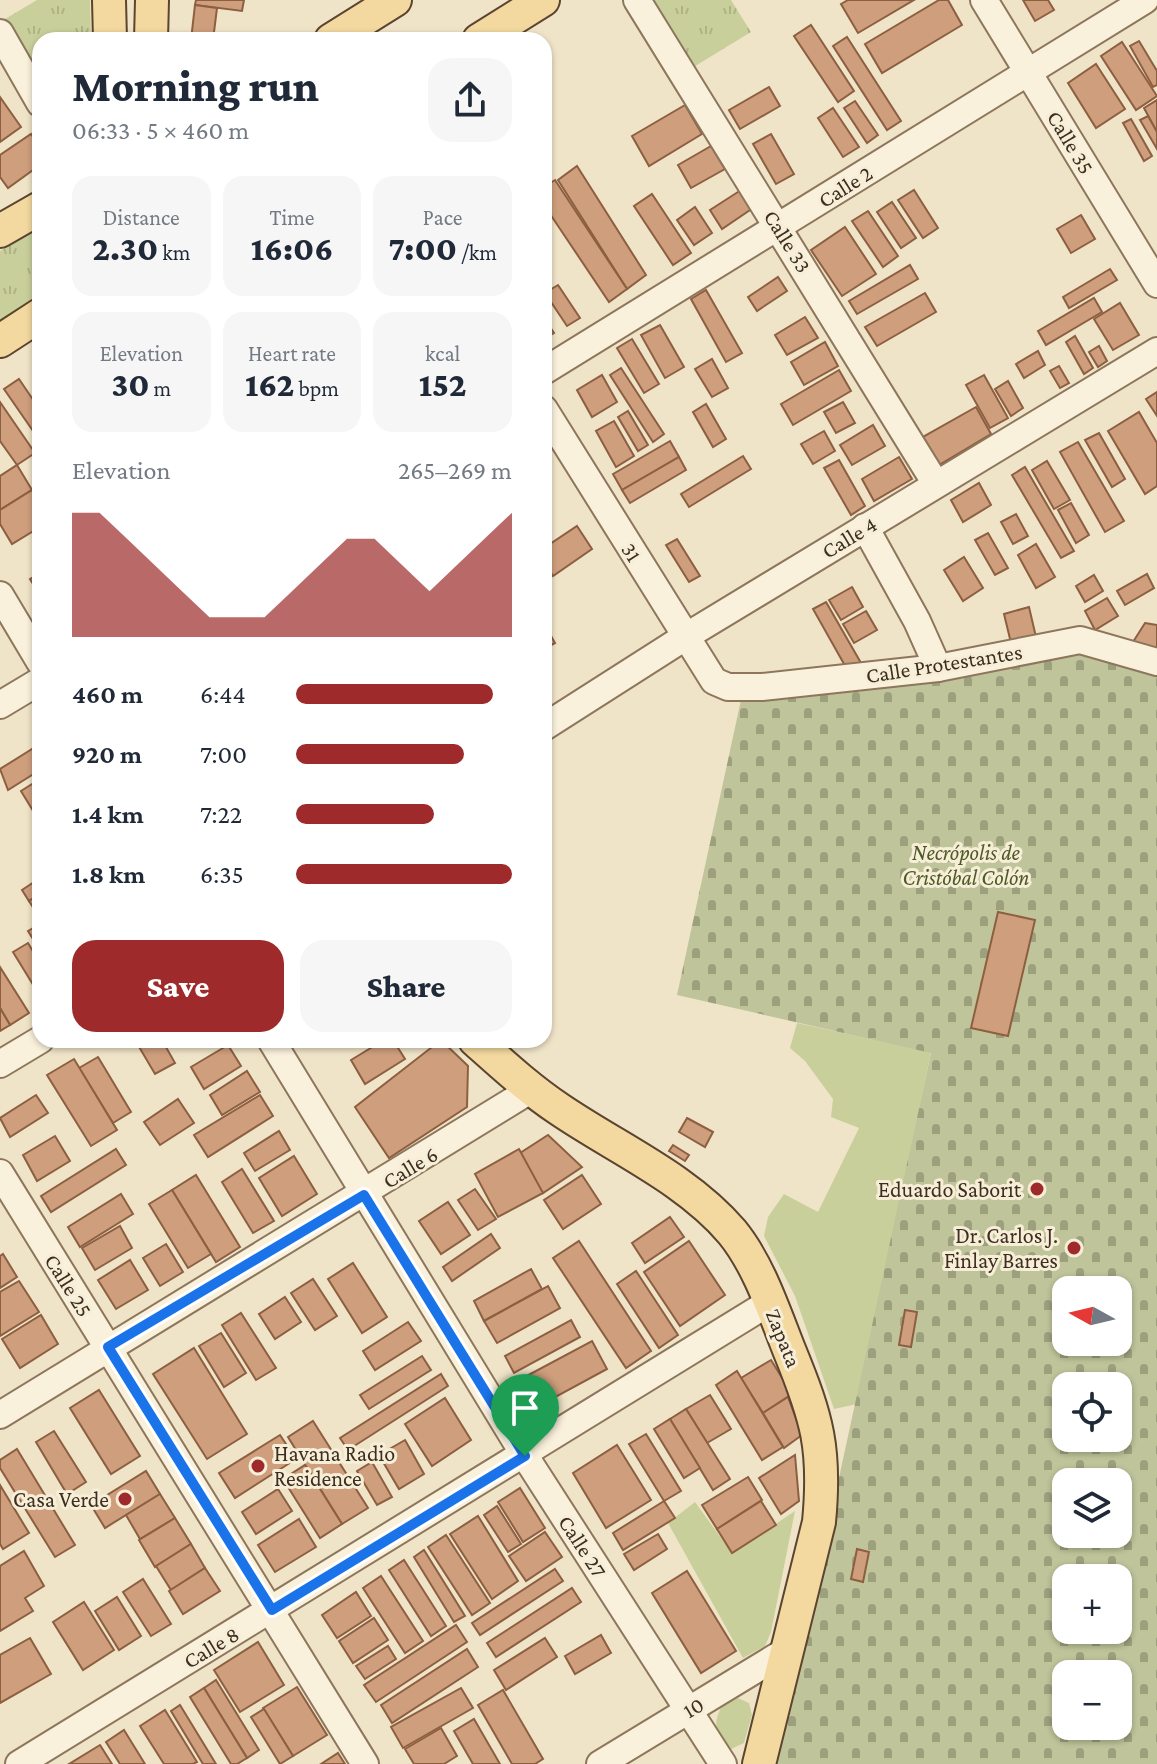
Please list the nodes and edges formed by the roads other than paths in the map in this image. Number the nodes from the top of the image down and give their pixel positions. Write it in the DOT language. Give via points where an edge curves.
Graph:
graph roads {
  1 [pos="109,0"];
  2 [pos="152,0"];
  3 [pos="395,0"];
  4 [pos="543,0"];
  5 [pos="637,0"];
  6 [pos="984,0"];
  7 [pos="1145,0"];
  8 [pos="110,32"];
  9 [pos="151,32"];
  10 [pos="344,32"];
  11 [pos="492,32"];
  12 [pos="0,33"];
  13 [pos="1029,72"];
  14 [pos="32,89"];
  15 [pos="32,212"];
  16 [pos="779,227"];
  17 [pos="0,231"];
  18 [pos="1157,284"];
  19 [pos="32,320"];
  20 [pos="0,341"];
  21 [pos="1157,351"];
  22 [pos="552,366"];
  23 [pos="552,422"];
  24 [pos="936,484"];
  25 [pos="865,527"];
  26 [pos="0,595"];
  27 [pos="685,637"];
  28 [pos="32,649"];
  29 [pos="1157,662"];
  30 [pos="938,668"];
  31 [pos="32,686"];
  32 [pos="728,687"];
  33 [pos="0,705"];
  34 [pos="552,722"];
  35 [pos="32,1045"];
  36 [pos="276,1048"];
  37 [pos="484,1048"];
  38 [pos="0,1064"];
  39 [pos="532,1089"];
  40 [pos="0,1173"];
  41 [pos="364,1195"];
  42 [pos="770,1302"];
  43 [pos="108,1347"];
  44 [pos="0,1415"];
  45 [pos="525,1456"];
  46 [pos="272,1610"];
  47 [pos="786,1651"];
  48 [pos="688,1709"];
  49 [pos="19,1764"];
  50 [pos="365,1764"];
  51 [pos="600,1764"];
  52 [pos="723,1764"];
  53 [pos="759,1764"];
  1 -- 8 [label="main road"];
  2 -- 9 [label="main road"];
  3 -- 10 [label="main road"];
  4 -- 11 [label="main road"];
  5 -- 16 [label="street, Calle 33"];
  6 -- 13 [label="street, Calle 35"];
  7 -- 13 [label="street, Calle 2"];
  12 -- 14 [label="street"];
  13 -- 16 [label="street, Calle 2"];
  13 -- 18 [label="street, Calle 35"];
  15 -- 17 [label="main road"];
  16 -- 22 [label="street, Calle 2"];
  16 -- 24 [label="street, Calle 33"];
  19 -- 20 [label="main road"];
  21 -- 24 [label="street, Calle 4"];
  23 -- 27 [label="street, 31"];
  24 -- 25 [label="street, Calle 4"];
  25 -- 27 [label="street, Calle 4"];
  25 -- 30 [label="street"];
  26 -- 28 [label="street"];
  27 -- 32 [label="street, 31" via="714,681"];
  27 -- 34 [label="street, Calle 4"];
  29 -- 30 [label="street, Calle Protestantes" via="1080,640"];
  30 -- 32 [label="street, Calle Protestantes"];
  31 -- 33 [label="street"];
  35 -- 38 [label="street"];
  36 -- 41 [label="street, Calle 27"];
  37 -- 39 [label="main road, Zapata"];
  39 -- 41 [label="street, Calle 6"];
  39 -- 42 [label="main road, Zapata" via="702,1203 733,1233"];
  40 -- 43 [label="street, Calle 25"];
  41 -- 43 [label="street, Calle 6"];
  41 -- 45 [label="street, Calle 27"];
  42 -- 45 [label="street, Calle 8"];
  42 -- 47 [label="main road, Zapata" via="816,1419 823,1470 819,1522"];
  43 -- 44 [label="street, Calle 6"];
  43 -- 46 [label="street, Calle 25"];
  45 -- 46 [label="street, Calle 8"];
  45 -- 48 [label="street, Calle 27"];
  46 -- 49 [label="street, Calle 8"];
  46 -- 50 [label="street, Calle 25"];
  47 -- 48 [label="street, 10"];
  47 -- 53 [label="main road, Zapata"];
  48 -- 51 [label="street, 10"];
  48 -- 52 [label="street, Calle 27"];
}
